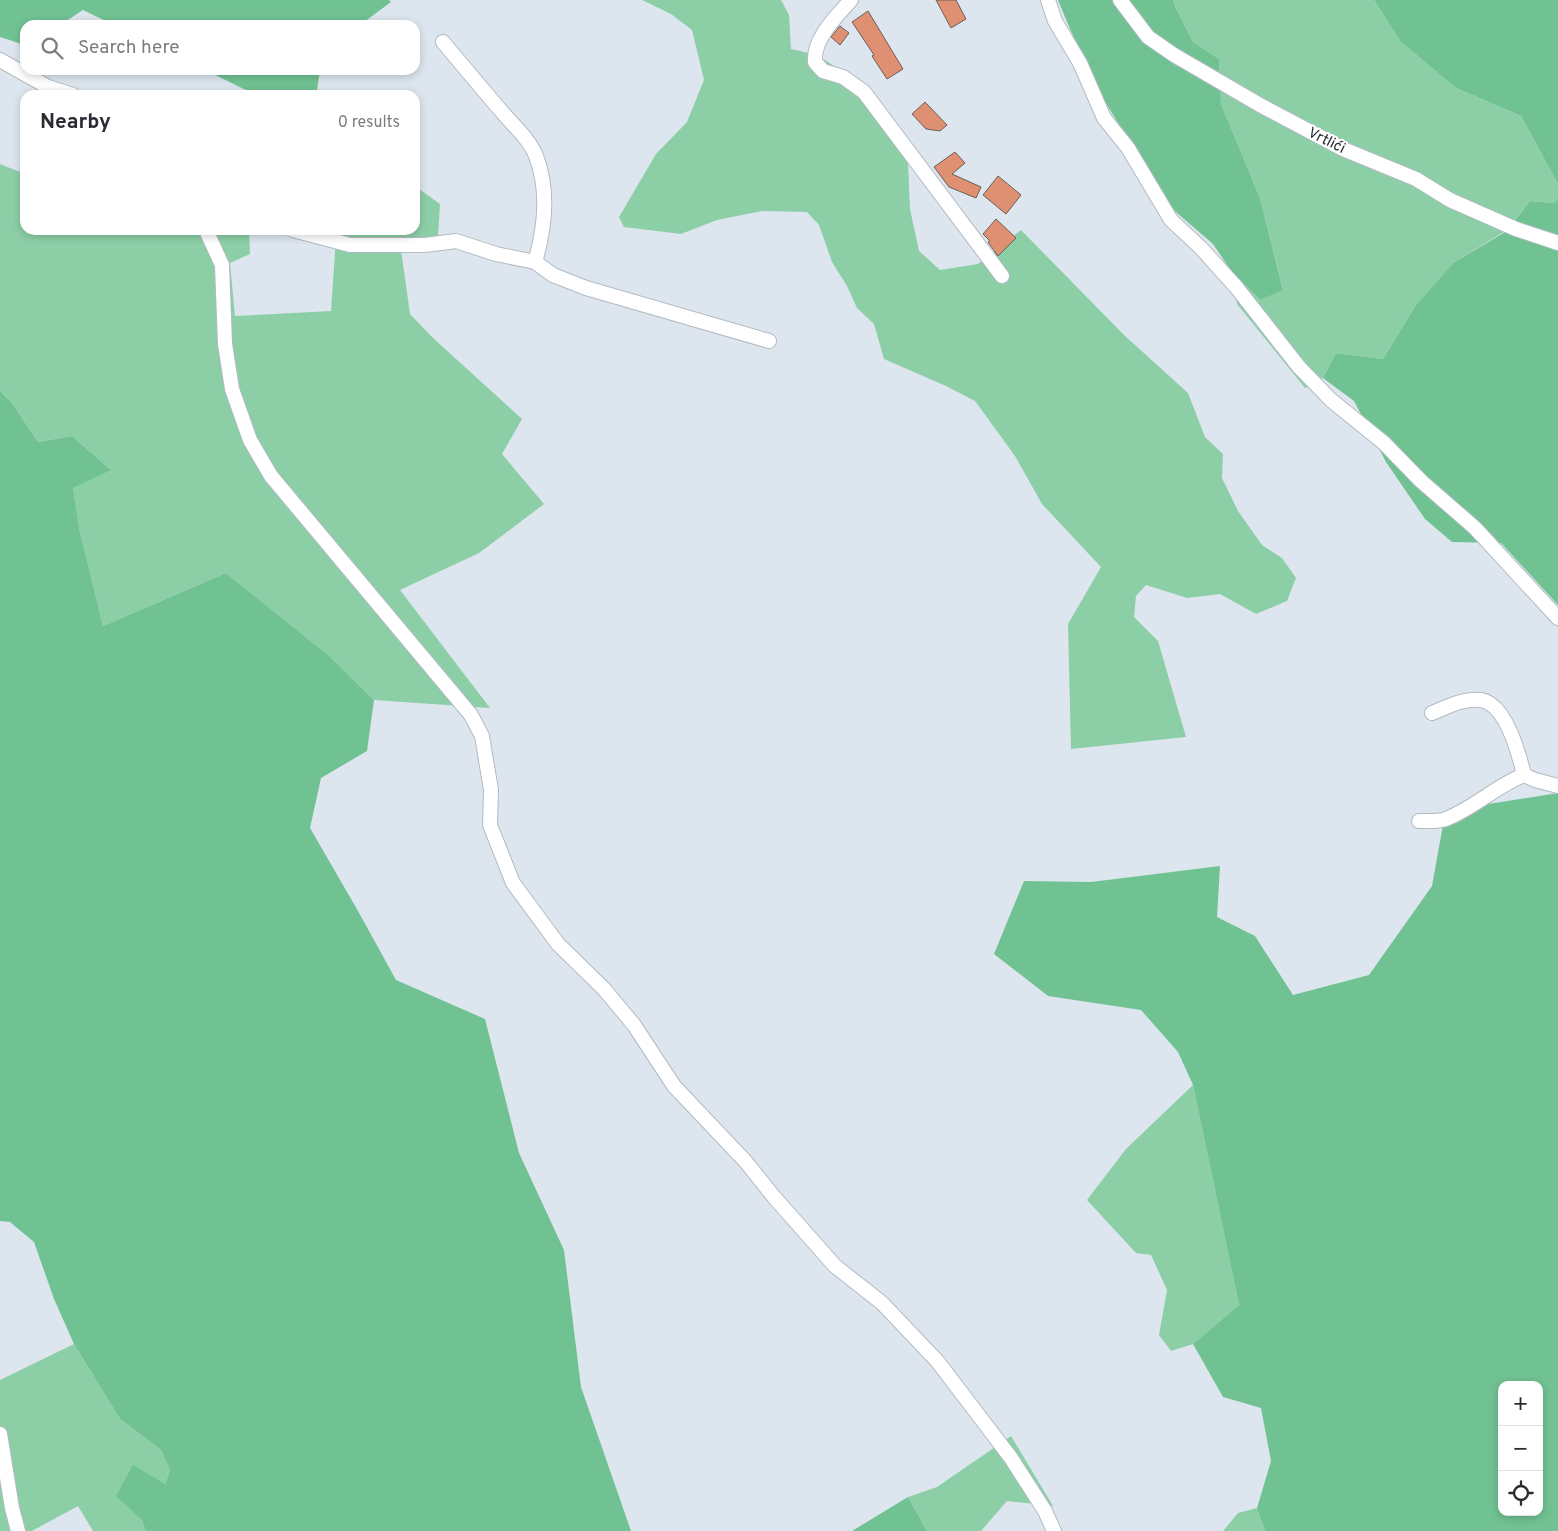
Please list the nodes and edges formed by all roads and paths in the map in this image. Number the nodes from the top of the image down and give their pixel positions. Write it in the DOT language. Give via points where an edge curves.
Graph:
graph roads {
  1 [pos="851,0"];
  2 [pos="1048,0"];
  3 [pos="1120,0"];
  4 [pos="443,42"];
  5 [pos="0,60"];
  6 [pos="20,71"];
  7 [pos="27,75"];
  8 [pos="57,90"];
  9 [pos="208,235"];
  10 [pos="311,235"];
  11 [pos="1558,243"];
  12 [pos="536,262"];
  13 [pos="1002,276"];
  14 [pos="769,341"];
  15 [pos="1558,618"];
  16 [pos="1432,713"];
  17 [pos="1524,775"];
  18 [pos="1558,786"];
  19 [pos="1419,821"];
  20 [pos="0,1434"];
  21 [pos="18,1531"];
  22 [pos="1054,1531"];
  1 -- 13 [label="street" via="821,38 815,62 823,71 843,77 864,92"];
  2 -- 15 [label="street" via="1055,22 1080,63 1104,118 1128,148 1170,220 1237,288 1299,367 1475,528"];
  3 -- 11 [label="street, Vrtlići" via="1148,36 1174,55 1260,105 1342,149 1416,179 1450,200 1516,230"];
  4 -- 12 [label="street" via="535,155 543,187 544,212"];
  5 -- 6 [label="street"];
  7 -- 8 [label="street"];
  9 -- 22 [label="street" via="222,265 225,344 232,389 250,440 271,476 471,715 482,736 491,790 490,825 513,883 558,944 634,1025 674,1086 746,1162 835,1266 882,1303 938,1362 1012,1458"];
  10 -- 12 [label="street" via="350,245 425,245 456,241"];
  12 -- 14 [label="street" via="553,275 586,288"];
  16 -- 17 [label="street" via="1467,700 1482,700 1494,706 1508,727"];
  17 -- 18 [label="street"];
  17 -- 19 [label="street" via="1508,781 1445,820"];
  20 -- 21 [label="street"];
}
